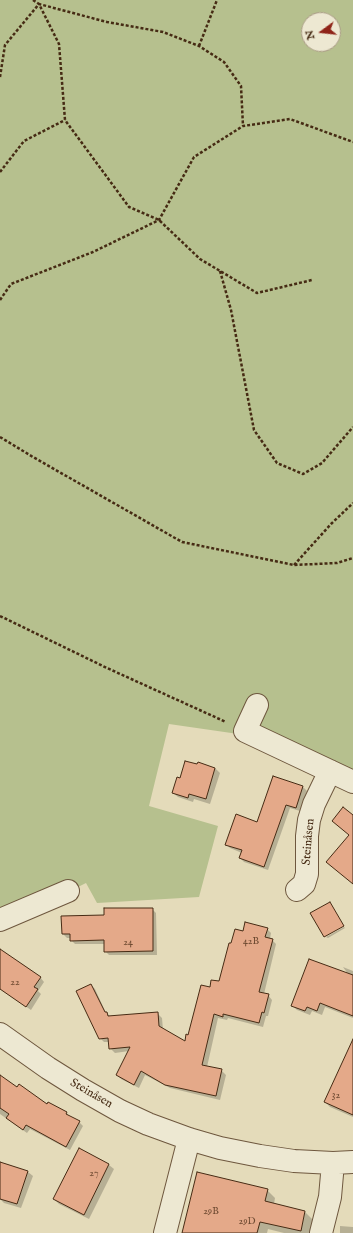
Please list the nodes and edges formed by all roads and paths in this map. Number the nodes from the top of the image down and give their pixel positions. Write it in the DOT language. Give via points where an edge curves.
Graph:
graph roads {
  1 [pos="33,0"];
  2 [pos="217,0"];
  3 [pos="39,4"];
  4 [pos="199,46"];
  5 [pos="0,77"];
  6 [pos="65,120"];
  7 [pos="243,126"];
  8 [pos="353,142"];
  9 [pos="0,172"];
  10 [pos="159,220"];
  11 [pos="220,271"];
  12 [pos="312,280"];
  13 [pos="0,300"];
  14 [pos="353,427"];
  15 [pos="0,437"];
  16 [pos="353,504"];
  17 [pos="353,558"];
  18 [pos="294,565"];
  19 [pos="0,616"];
  20 [pos="257,705"];
  21 [pos="245,731"];
  22 [pos="330,771"];
  23 [pos="353,782"];
  24 [pos="296,890"];
  25 [pos="68,891"];
  26 [pos="0,920"];
  27 [pos="0,1034"];
  28 [pos="189,1139"];
  29 [pos="343,1162"];
  30 [pos="165,1233"];
  31 [pos="321,1233"];
  1 -- 3 [label="path"];
  2 -- 4 [label="path"];
  3 -- 4 [label="path" via="107,22 163,32"];
  3 -- 5 [label="path" via="5,45"];
  3 -- 6 [label="path" via="59,44"];
  4 -- 7 [label="path" via="224,62 241,86"];
  6 -- 9 [label="path" via="24,141"];
  6 -- 10 [label="path" via="129,207"];
  7 -- 8 [label="path" via="290,119"];
  7 -- 10 [label="path" via="194,157"];
  10 -- 11 [label="path" via="200,259"];
  10 -- 13 [label="path" via="93,252 11,284"];
  11 -- 12 [label="path" via="257,293"];
  11 -- 14 [label="path" via="231,310 254,430 277,463 303,474 322,463"];
  15 -- 18 [label="path" via="182,542"];
  16 -- 18 [label="path"];
  17 -- 18 [label="path" via="337,563"];
  19 -- 21 [label="path"];
  20 -- 21 [label="street"];
  21 -- 22 [label="street"];
  22 -- 23 [label="street"];
  22 -- 24 [label="street, Steinåsen" via="309,820 306,874 304,884"];
  25 -- 26 [label="street"];
  27 -- 28 [label="street, Steinåsen" via="48,1068 102,1100 148,1124"];
  28 -- 29 [label="street, Steinåsen" via="260,1156 294,1161"];
  28 -- 30 [label="street"];
  29 -- 31 [label="street, Steinåsen" via="330,1197"];
}
